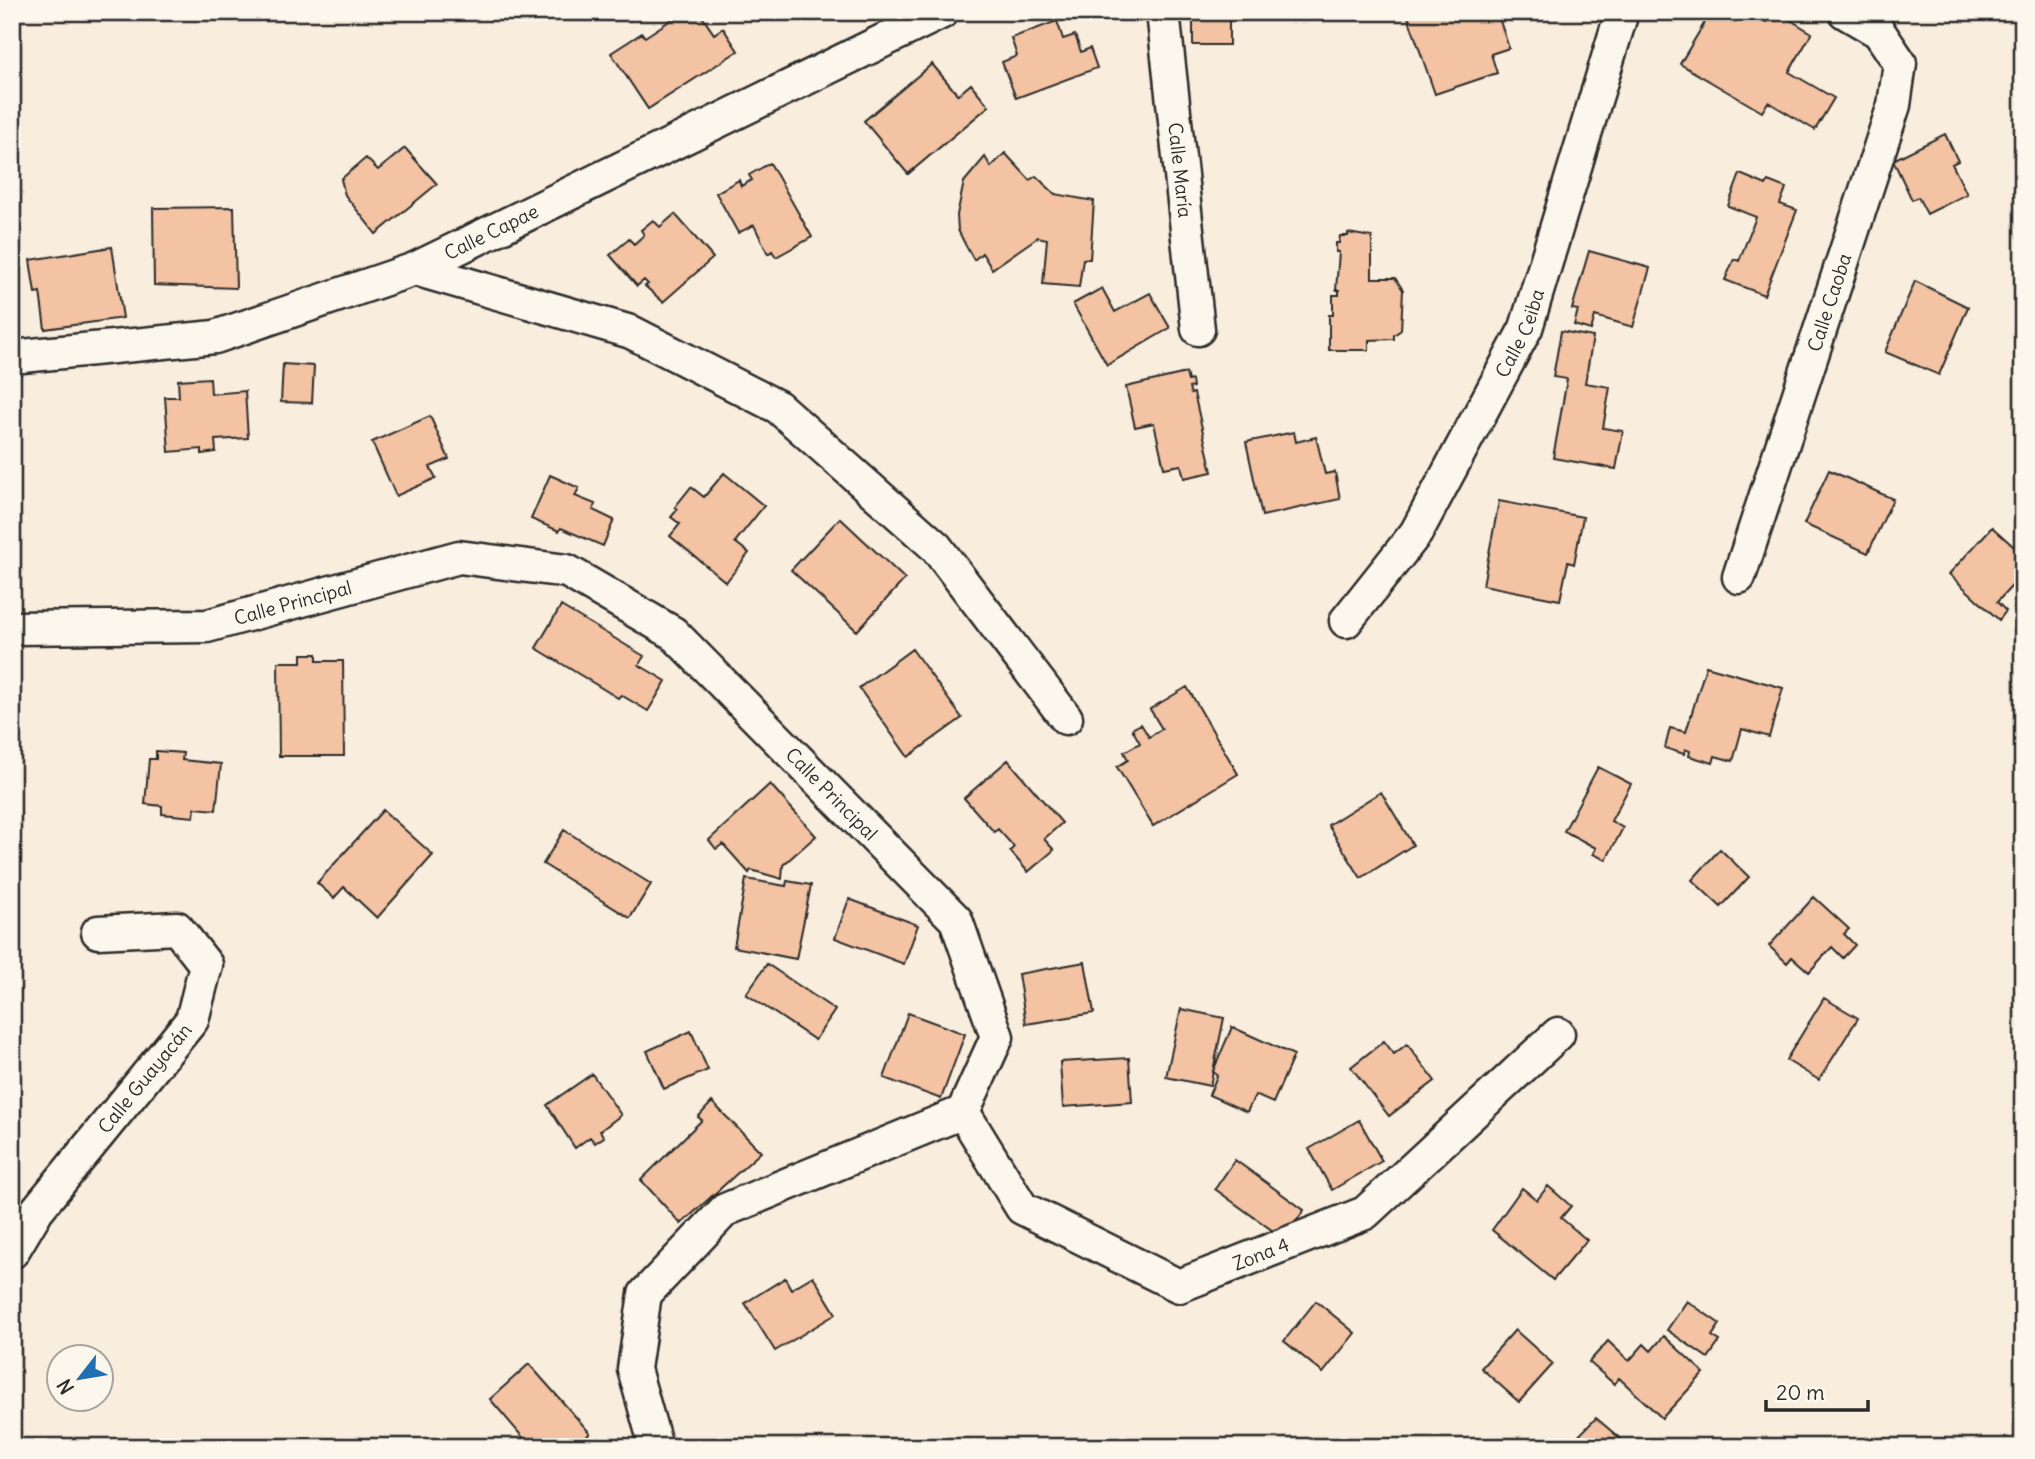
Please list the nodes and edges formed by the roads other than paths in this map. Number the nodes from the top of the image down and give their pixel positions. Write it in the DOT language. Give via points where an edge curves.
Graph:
graph roads {
  1 [pos="942,12"];
  2 [pos="1163,12"];
  3 [pos="1622,12"];
  4 [pos="1845,12"];
  5 [pos="415,269"];
  6 [pos="1198,329"];
  7 [pos="12,357"];
  8 [pos="1739,577"];
  9 [pos="1346,621"];
  10 [pos="12,628"];
  11 [pos="1066,718"];
  12 [pos="98,932"];
  13 [pos="1558,1034"];
  14 [pos="963,1112"];
  15 [pos="12,1252"];
  16 [pos="656,1447"];
  1 -- 5 [label="street, Calle Capae"];
  2 -- 6 [label="street, Calle María"];
  3 -- 9 [label="street, Calle Ceiba" via="1526,328 1416,533"];
  4 -- 8 [label="street, Calle Caoba" via="1879,32 1900,63 1894,105"];
  5 -- 7 [label="street, Calle Capae" via="215,337"];
  5 -- 11 [label="street" via="631,332 778,407 936,547"];
  10 -- 14 [label="street, Calle Principal" via="207,626 459,557 567,571 673,633 956,920 997,1037"];
  12 -- 15 [label="street, Calle Guayacán" via="177,928 206,965 198,998 192,1020 37,1210"];
  13 -- 14 [label="street, Zona 4" via="1365,1213 1179,1286 1022,1209"];
  14 -- 16 [label="street" via="725,1210 645,1294 634,1369"];
}
